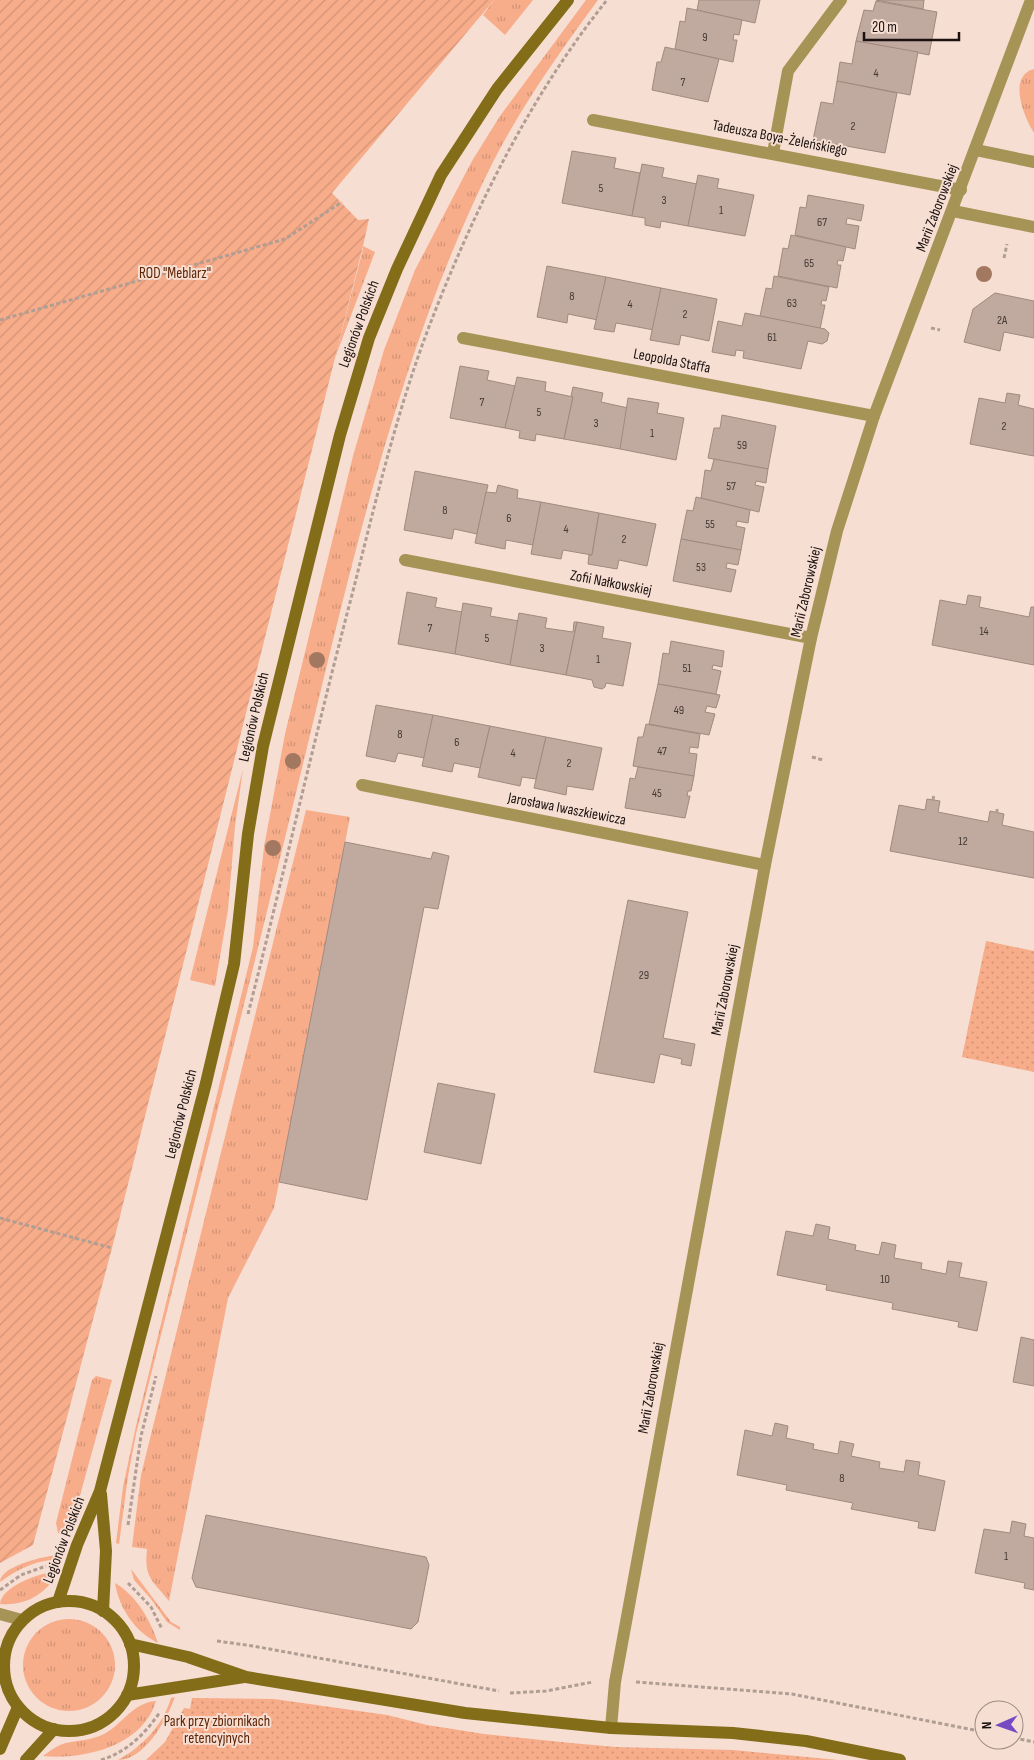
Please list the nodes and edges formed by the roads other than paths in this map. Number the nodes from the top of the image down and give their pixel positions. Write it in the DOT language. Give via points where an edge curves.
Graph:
graph roads {
  1 [pos="568,0"];
  2 [pos="841,0"];
  3 [pos="1031,0"];
  4 [pos="593,120"];
  5 [pos="976,150"];
  6 [pos="773,153"];
  7 [pos="1034,162"];
  8 [pos="961,190"];
  9 [pos="953,211"];
  10 [pos="1034,227"];
  11 [pos="463,338"];
  12 [pos="874,416"];
  13 [pos="405,560"];
  14 [pos="811,638"];
  15 [pos="362,785"];
  16 [pos="765,865"];
  17 [pos="100,1491"];
  18 [pos="58,1602"];
  19 [pos="103,1611"];
  20 [pos="0,1614"];
  21 [pos="22,1620"];
  22 [pos="130,1644"];
  23 [pos="2,1658"];
  24 [pos="246,1676"];
  25 [pos="127,1695"];
  26 [pos="18,1707"];
  27 [pos="611,1728"];
  28 [pos="54,1729"];
  29 [pos="0,1749"];
  30 [pos="26,1760"];
  31 [pos="900,1760"];
  1 -- 17 [label="street, Legionów Polskich" via="497,89 441,175 396,269 369,338 340,436 263,746 248,834 234,964"];
  2 -- 6 [label="street" via="788,71"];
  3 -- 5 [label="street, Marii Zaborowskiej"];
  4 -- 6 [label="street, Tadeusza Boya-Żeleńskiego"];
  5 -- 7 [label="street"];
  5 -- 8 [label="street, Marii Zaborowskiej"];
  6 -- 8 [label="street, Tadeusza Boya-Żeleńskiego"];
  8 -- 9 [label="street, Marii Zaborowskiej"];
  9 -- 10 [label="street"];
  9 -- 12 [label="street, Marii Zaborowskiej"];
  11 -- 12 [label="street, Leopolda Staffa"];
  12 -- 14 [label="street, Marii Zaborowskiej" via="837,531"];
  13 -- 14 [label="street, Zofii Nałkowskiej"];
  14 -- 16 [label="street, Marii Zaborowskiej"];
  15 -- 16 [label="street, Jarosława Iwaszkiewicza"];
  16 -- 27 [label="street, Marii Zaborowskiej" via="614,1682"];
  17 -- 18 [label="street, Legionów Polskich"];
  17 -- 19 [label="street, Legionów Polskich" via="106,1551"];
  18 -- 19 [label="street" via="82,1602"];
  18 -- 21 [label="street" via="44,1605"];
  19 -- 22 [label="street" via="119,1625"];
  20 -- 21 [label="street"];
  21 -- 23 [label="street"];
  22 -- 24 [label="street" via="188,1657"];
  22 -- 25 [label="street" via="133,1678"];
  23 -- 26 [label="street" via="9,1692"];
  24 -- 25 [label="street"];
  24 -- 27 [label="street" via="501,1718"];
  25 -- 28 [label="street" via="114,1712 96,1725 75,1731"];
  26 -- 28 [label="street" via="34,1721"];
  26 -- 29 [label="street"];
  27 -- 31 [label="street" via="733,1733 797,1740"];
  28 -- 30 [label="street"];
}
